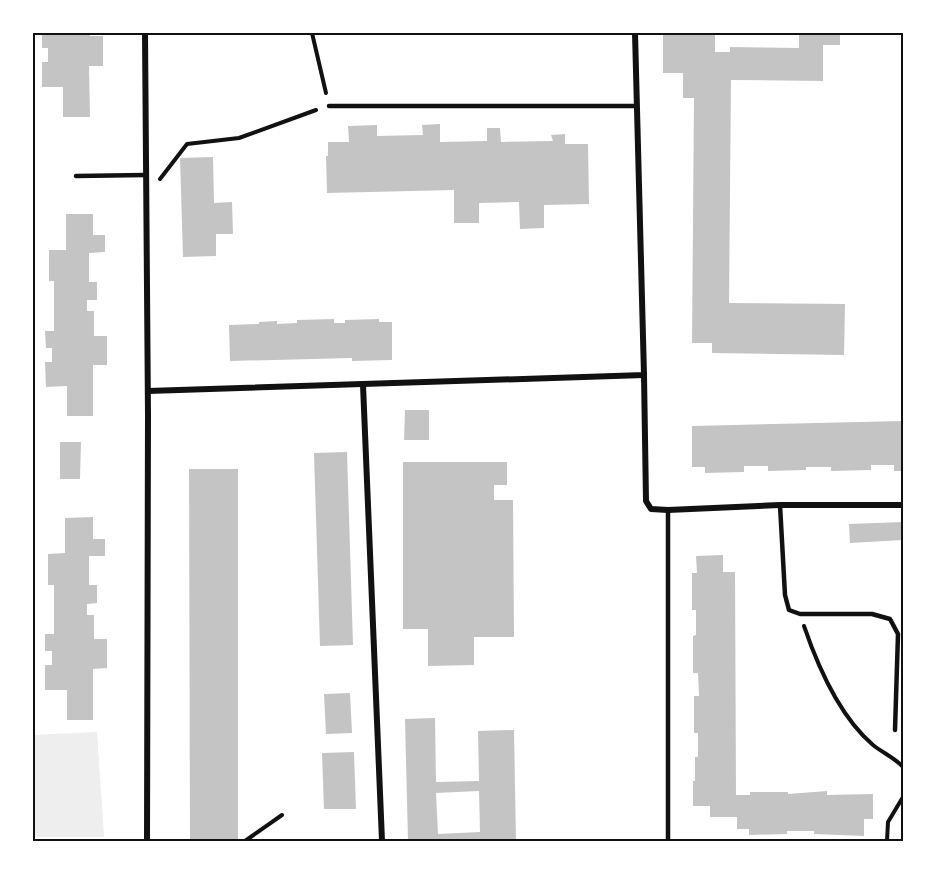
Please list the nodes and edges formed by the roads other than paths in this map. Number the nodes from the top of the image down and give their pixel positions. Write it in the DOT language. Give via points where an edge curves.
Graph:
graph roads {
  1 [pos="145,33"];
  2 [pos="633,33"];
  3 [pos="328,106"];
  4 [pos="636,106"];
  5 [pos="146,174"];
  6 [pos="76,176"];
  7 [pos="644,375"];
  8 [pos="363,385"];
  9 [pos="148,391"];
  10 [pos="903,505"];
  11 [pos="780,506"];
  12 [pos="668,510"];
  13 [pos="895,730"];
  14 [pos="147,841"];
  15 [pos="382,841"];
  16 [pos="668,841"];
  1 -- 5 [label="street"];
  2 -- 4 [label="street"];
  3 -- 4 [label="lane"];
  4 -- 7 [label="street"];
  5 -- 6 [label="lane"];
  5 -- 9 [label="street"];
  7 -- 8 [label="street"];
  7 -- 12 [label="street" via="646,501 651,508"];
  8 -- 9 [label="street"];
  8 -- 15 [label="street"];
  9 -- 14 [label="street"];
  10 -- 11 [label="street"];
  11 -- 12 [label="street"];
  11 -- 13 [label="lane" via="789,610 800,614 872,614 890,619 898,634"];
  12 -- 16 [label="lane"];
}
